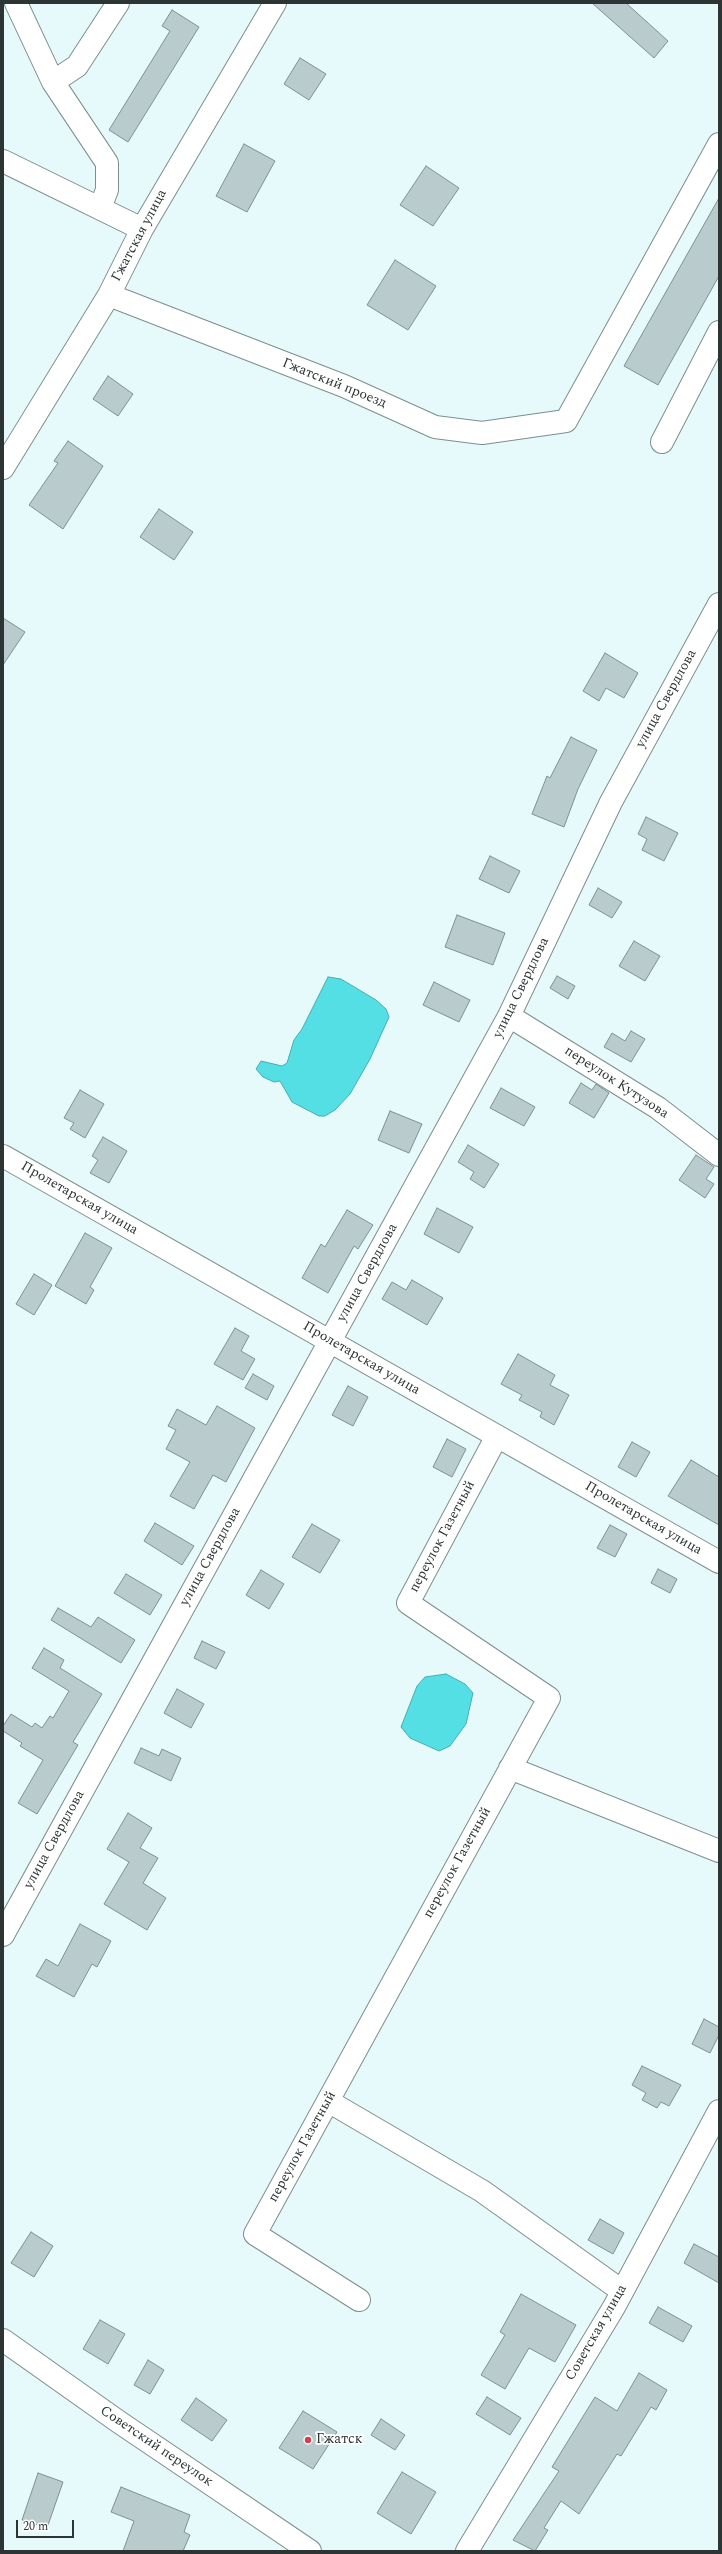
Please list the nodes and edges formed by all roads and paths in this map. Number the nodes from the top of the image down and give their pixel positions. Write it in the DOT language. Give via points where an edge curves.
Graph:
graph roads {
  1 [pos="16,3"];
  2 [pos="118,3"];
  3 [pos="275,3"];
  4 [pos="52,82"];
  5 [pos="719,144"];
  6 [pos="3,161"];
  7 [pos="100,208"];
  8 [pos="142,229"];
  9 [pos="109,295"];
  10 [pos="719,332"];
  11 [pos="662,442"];
  12 [pos="3,468"];
  13 [pos="719,604"];
  14 [pos="510,1016"];
  15 [pos="719,1155"];
  16 [pos="3,1156"];
  17 [pos="330,1341"];
  18 [pos="497,1436"];
  19 [pos="719,1562"];
  20 [pos="510,1768"];
  21 [pos="719,1851"];
  22 [pos="3,1935"];
  23 [pos="328,2101"];
  24 [pos="719,2111"];
  25 [pos="622,2291"];
  26 [pos="359,2300"];
  27 [pos="3,2340"];
  28 [pos="310,2551"];
  29 [pos="467,2551"];
  1 -- 4 [label="street"];
  2 -- 4 [label="street" via="77,66"];
  3 -- 8 [label="street, Гжатская улица"];
  4 -- 7 [label="street" via="106,163 107,190"];
  5 -- 9 [label="street, Гжатский проезд" via="566,421 482,433 435,427 344,386"];
  6 -- 7 [label="street"];
  7 -- 8 [label="street"];
  8 -- 9 [label="street, Гжатская улица"];
  9 -- 12 [label="street, Гжатская улица"];
  10 -- 11 [label="street"];
  13 -- 14 [label="street, улица Свердлова" via="611,802"];
  14 -- 15 [label="street, переулок Кутузова" via="658,1108"];
  14 -- 17 [label="street, улица Свердлова"];
  16 -- 17 [label="street, Пролетарская улица"];
  17 -- 18 [label="street, Пролетарская улица"];
  17 -- 22 [label="street, улица Свердлова"];
  18 -- 19 [label="street, Пролетарская улица"];
  18 -- 20 [label="street, переулок Газетный" via="408,1603 549,1698"];
  20 -- 21 [label="street"];
  20 -- 23 [label="street, переулок Газетный"];
  23 -- 25 [label="street" via="482,2191"];
  23 -- 26 [label="street, переулок Газетный" via="255,2234"];
  24 -- 25 [label="street, Советская улица"];
  25 -- 29 [label="street, Советская улица"];
  27 -- 28 [label="street, Советский переулок"];
}
